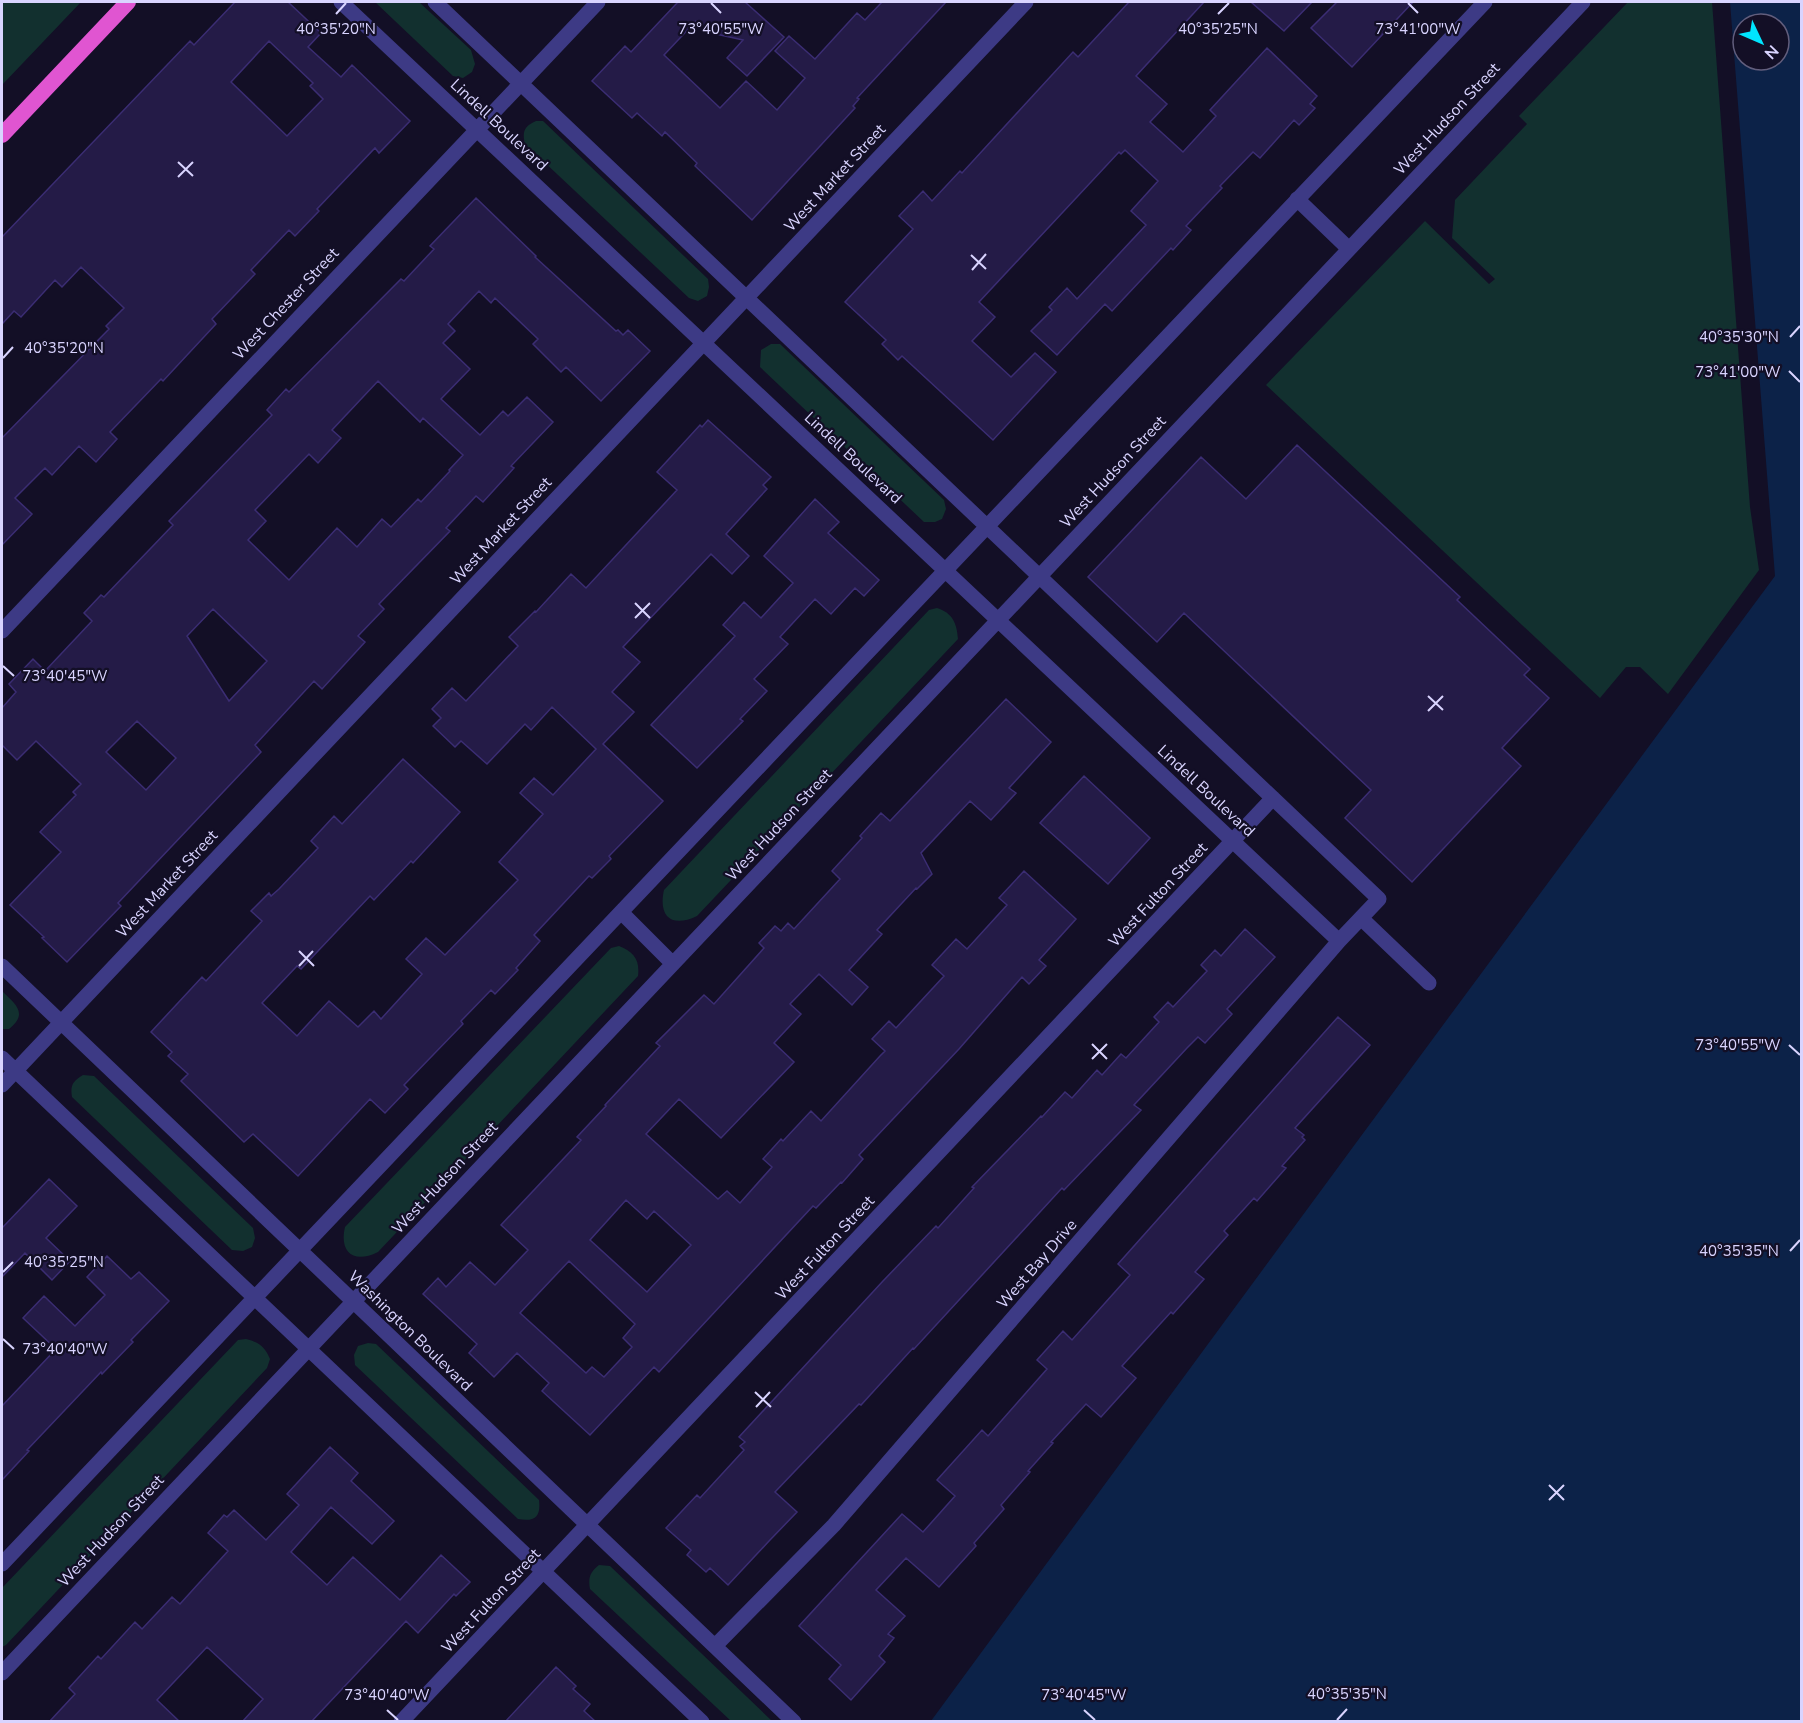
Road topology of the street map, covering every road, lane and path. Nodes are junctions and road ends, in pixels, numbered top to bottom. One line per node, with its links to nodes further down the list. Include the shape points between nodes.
1 (128, 2): 10 (highway)
2 (341, 2): 9 (street, Lindell Boulevard)
3 (435, 2): 8 (street)
4 (598, 2): 8 (street, West Chester Street)
5 (1026, 2): 13 (street, West Market Street)
6 (1485, 2): 11 (street)
7 (1583, 2): 12 (street, West Hudson Street)
8 (521, 83): 9 (street, West Chester Street); 13 (street)
9 (477, 129): 14 (street, Lindell Boulevard); 19 (street, West Chester Street)
10 (2, 135)
11 (1297, 199): 12 (street); 15 (street)
12 (1350, 249): 17 (street, West Hudson Street)
13 (746, 297): 14 (street, West Market Street); 15 (street)
14 (704, 342): 16 (street, Lindell Boulevard); 28 (street, West Market Street)
15 (987, 526): 16 (street); 17 (street)
16 (945, 570): 18 (street, Lindell Boulevard); 22 (street)
17 (1040, 576): 18 (street, West Hudson Street); 20 (street)
18 (998, 620): 21 (street, Lindell Boulevard); 25 (street, West Hudson Street)
19 (2, 631)
20 (1273, 798): 21 (street, West Fulton Street); 23 (street, West Bay Drive, via 1379,899)
21 (1234, 842): 24 (street, Lindell Boulevard); 36 (street, West Fulton Street)
22 (621, 912): 25 (street); 32 (street)
23 (1361, 918): 24 (street, West Bay Drive); 27 (street)
24 (1339, 941): 39 (street, West Bay Drive, via 834,1525)
25 (673, 964): 34 (street, West Hudson Street)
26 (2, 966): 28 (street, Washington Boulevard)
27 (1429, 983)
28 (61, 1022): 30 (street, West Market Street); 32 (street, Washington Boulevard)
29 (2, 1058): 30 (street)
30 (15, 1071): 31 (street, West Market Street); 33 (street)
31 (2, 1085)
32 (300, 1250): 33 (street); 34 (street, Washington Boulevard)
33 (255, 1298): 35 (street); 37 (street)
34 (353, 1302): 35 (street, West Hudson Street); 36 (street, Washington Boulevard)
35 (309, 1349): 38 (street); 40 (street, West Hudson Street)
36 (588, 1525): 38 (street, West Fulton Street); 39 (street, Washington Boulevard)
37 (2, 1564)
38 (543, 1571): 41 (street, West Fulton Street); 42 (street)
39 (715, 1646): 43 (street, Washington Boulevard)
40 (2, 1673)
41 (401, 1722)
42 (702, 1722)
43 (794, 1722)

